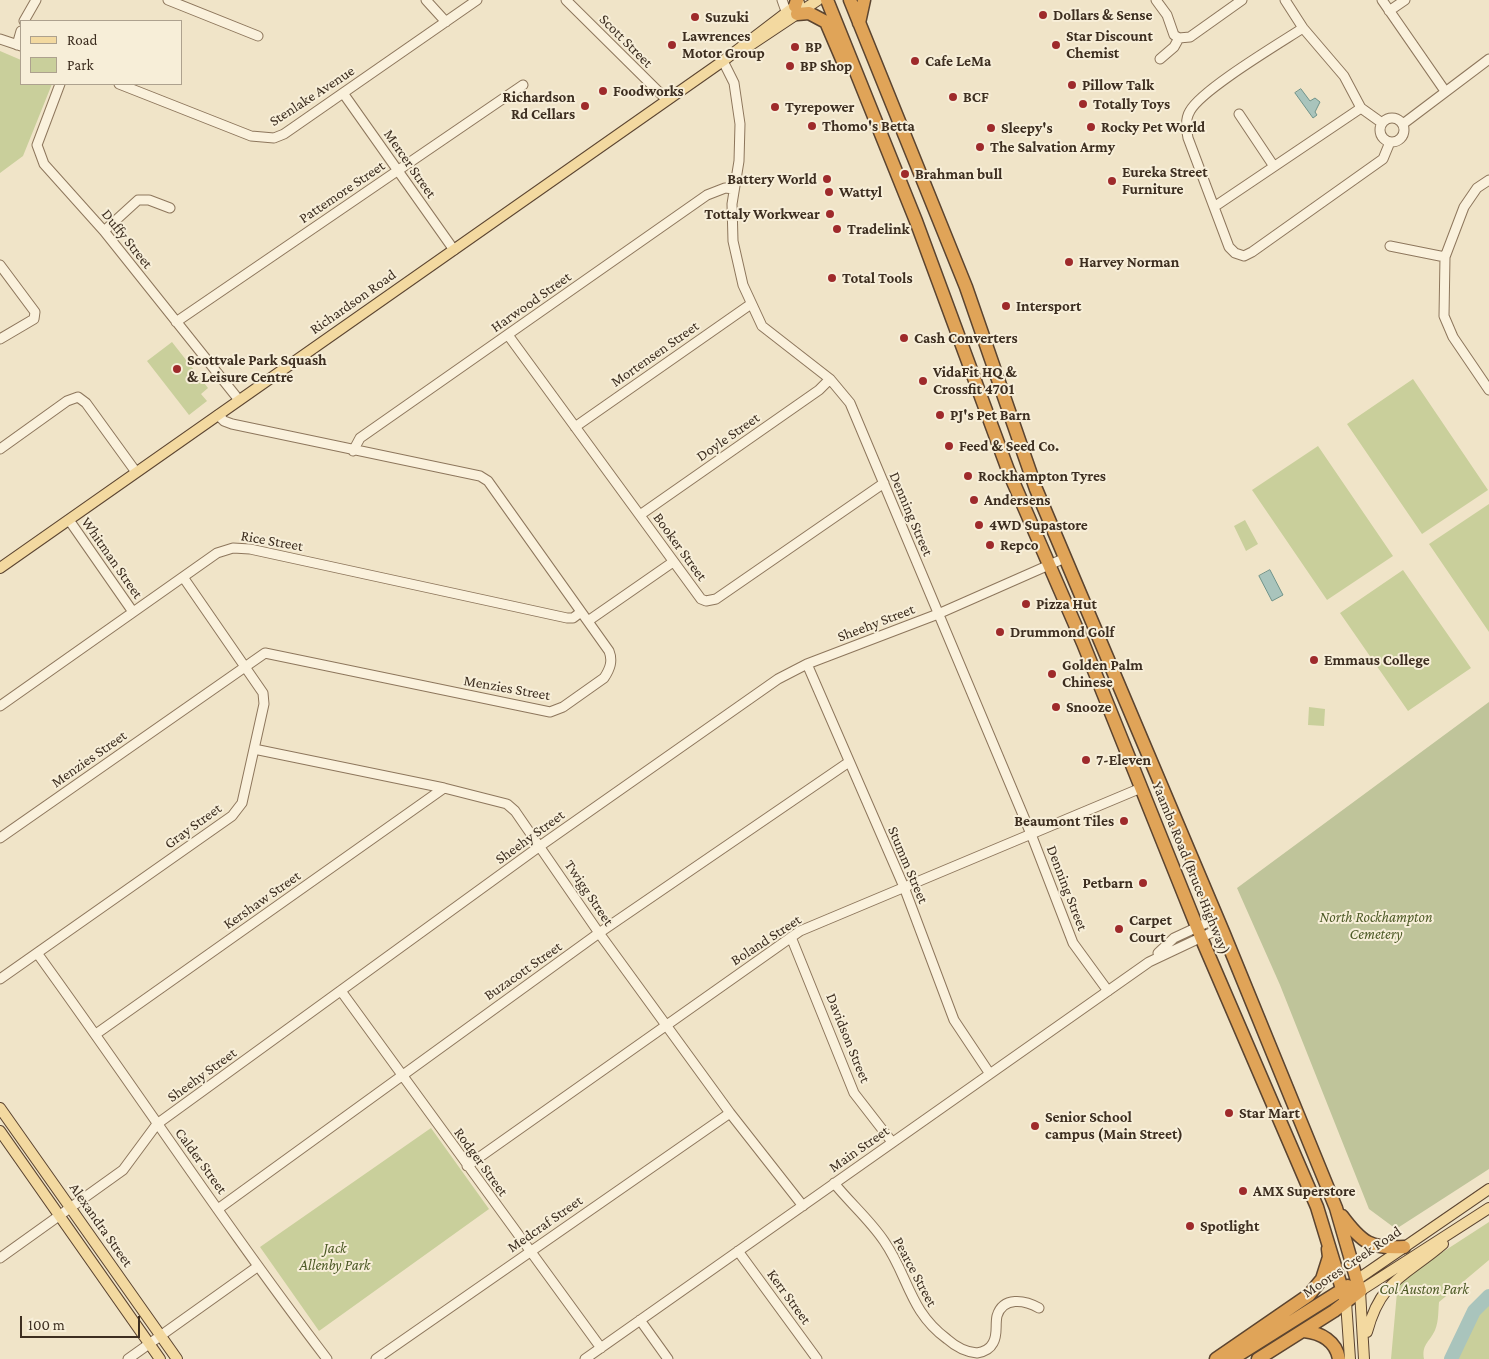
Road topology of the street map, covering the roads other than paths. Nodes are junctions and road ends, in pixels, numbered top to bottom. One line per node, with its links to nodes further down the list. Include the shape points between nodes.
1 (36, 0): 18 (street)
2 (168, 0): 22 (street)
3 (426, 0): 19 (street)
4 (477, 0): 19 (street, Stenlake Avenue)
5 (566, 0): 35 (street, Scott Street)
6 (782, 0): 16 (street)
7 (818, 0): 16 (main road, Richardson Road)
8 (827, 0): 34 (highway, Yaamba Road (Bruce Highway))
9 (850, 0): 20 (highway, Yaamba Road (Bruce Highway))
10 (864, 0): 20 (highway)
11 (1156, 0): 23 (street, via 1167,14 1171,30)
12 (1242, 0): 23 (street, via 1190,37)
13 (1285, 0): 21 (street)
14 (1382, 0): 17 (street)
15 (1405, 0): 17 (street)
16 (795, 9): 28 (main road, Richardson Road, via 762,39); 34 (highway, via 826,22 851,81 860,95)
17 (1389, 11): 32 (street)
18 (25, 20)
19 (446, 22): 33 (street, Stenlake Avenue)
20 (859, 23): 67 (highway, Yaamba Road (Bruce Highway), via 932,200 1036,489)
21 (1303, 28): 36 (street, via 1344,76); 45 (street, via 1227,79 1190,111 1188,138)
22 (258, 36)
23 (1179, 38): 27 (street)
24 (0, 39): 25 (street)
25 (19, 45)
26 (1489, 58): 32 (street)
27 (1160, 59)
28 (723, 61): 35 (main road, Richardson Road); 44 (street, Denning Street, via 734,83 740,124 740,152)
29 (524, 84): 42 (street, Pattemore Street)
30 (60, 85): 47 (street, Duffy Street, via 40,133 37,145 40,155 44,164)
31 (122, 85): 33 (street, Stenlake Avenue, via 261,138 284,134)
32 (1445, 91): 39 (street)
33 (343, 93): 42 (street, Mercer Street)
34 (866, 98): 69 (highway, Yaamba Road (Bruce Highway))
35 (667, 100): 49 (main road, Richardson Road)
36 (1360, 108): 38 (street); 41 (street)
37 (1238, 114): 41 (street)
38 (1382, 123): 39 (street, via 1392,117); 40 (street, via 1381,135)
39 (1403, 124): 40 (street, via 1401,138)
40 (1390, 142): 45 (street, via 1383,159 1244,256 1229,247)
41 (1273, 165): 45 (street)
42 (398, 171): 49 (street, Mercer Street); 53 (street, Pattemore Street)
43 (1489, 180): 50 (street, via 1477,188 1464,207)
44 (734, 189): 52 (street, Denning Street, via 733,241 739,272); 54 (street, Harwood Street, via 725,188 707,195)
45 (1214, 207)
46 (170, 208): 47 (street, via 149,200 138,200)
47 (104, 231): 53 (street, Duffy Street)
48 (1390, 246): 50 (street)
49 (454, 250): 58 (main road, Richardson Road)
50 (1445, 257): 57 (street, via 1444,316 1453,337)
51 (0, 265): 55 (street, via 35,312 34,319)
52 (751, 304): 56 (street, Denning Street, via 762,326); 60 (street, Mortensen Street)
53 (176, 322): 58 (street, Duffy Street)
54 (508, 335): 60 (street, Booker Street); 62 (street, Harwood Street, via 360,438)
55 (0, 339)
56 (830, 379): 64 (street, Denning Street, via 850,403); 65 (street, Doyle Street, via 819,390)
57 (1489, 390)
58 (239, 400): 59 (main road, Richardson Road)
59 (218, 414): 62 (street, Menzies Street, via 232,424); 63 (main road, Richardson Road)
60 (575, 427): 65 (street, Booker Street)
61 (0, 449): 63 (street, via 78,396)
62 (353, 451): 73 (street, Menzies Street, via 480,476 488,481)
63 (136, 472): 66 (main road, Richardson Road)
64 (884, 483): 68 (street, Booker Street, via 716,599 701,599); 74 (street, Denning Street)
65 (640, 515): 68 (street, Booker Street)
66 (69, 520): 70 (main road, Richardson Road); 72 (street, Whitman Street)
67 (1065, 558): 69 (street, Sheehy Street); 87 (highway, Yaamba Road (Bruce Highway))
68 (673, 562): 75 (street)
69 (1048, 566): 74 (street, Sheehy Street); 82 (highway, Yaamba Road (Bruce Highway), via 1083,643)
70 (0, 568)
71 (184, 577): 72 (street, Rice Street); 73 (street, Rice Street, via 223,550 241,548 567,618); 77 (street, Gray Street)
72 (133, 612): 78 (street, Rice Street)
73 (581, 612): 75 (street, Menzies Street)
74 (938, 614): 76 (street, Sheehy Street); 83 (street, Denning Street)
75 (588, 621): 77 (street, Menzies Street, via 609,651 611,664 604,678 563,707 550,712 274,653 259,656)
76 (807, 664): 80 (street, Stumm Street); 85 (street, Sheehy Street, via 778,679)
77 (245, 667): 79 (street, Gray Street, via 264,697); 84 (street, Menzies Street)
78 (0, 706)
79 (254, 749): 81 (street, Twigg Street); 91 (street, Gray Street, via 242,803 232,816)
80 (849, 762): 86 (street, Stumm Street); 89 (street, Buzacott Street)
81 (444, 788): 85 (street, Twigg Street, via 508,804); 96 (street, Kershaw Street)
82 (1141, 788): 83 (street, Boland Street); 88 (highway, Yaamba Road (Bruce Highway))
83 (1031, 834): 86 (street, Boland Street); 94 (street, Denning Street, via 1073,943)
84 (0, 838)
85 (540, 846): 89 (street, Twigg Street); 93 (street, Sheehy Street)
86 (904, 887): 90 (street, Boland Street); 98 (street, Stumm Street, via 954,1020)
87 (1219, 923): 88 (street, Main Street); 109 (highway, Yaamba Road (Bruce Highway))
88 (1199, 932): 94 (street, Main Street); 114 (highway, Yaamba Road (Bruce Highway))
89 (599, 934): 95 (street, Twigg Street); 97 (street, Buzacott Street)
90 (791, 937): 95 (street, Boland Street); 103 (street, Davidson Street, via 854,1093)
91 (37, 953): 92 (street, Gray Street); 96 (street, Calder Street)
92 (0, 979)
93 (341, 991): 97 (street, Rodger Street); 101 (street, Sheehy Street)
94 (1108, 991): 98 (street, Main Street)
95 (666, 1025): 100 (street, Twigg Street); 104 (street, Boland Street)
96 (96, 1034): 101 (street, Calder Street)
97 (401, 1074): 104 (street, Rodger Street); 111 (street, Buzacott Street)
98 (990, 1074): 103 (street, Main Street)
99 (0, 1108): 108 (main road, Alexandra Street)
100 (730, 1113): 107 (street, Twigg Street); 116 (street, Medcraf Street)
101 (157, 1124): 108 (street, Sheehy Street, via 123,1170); 111 (street, Calder Street)
102 (0, 1131): 112 (main road, Alexandra Street)
103 (892, 1142): 105 (street, Main Street)
104 (467, 1166): 116 (street, Rodger Street)
105 (834, 1183): 107 (street, Main Street); 123 (street, Pearce Street, via 894,1256 922,1316 956,1347 977,1353 989,1348 993,1343 997,1316 1008,1303 1028,1301)
106 (1489, 1189): 115 (main road, Moores Creek Road)
107 (803, 1206): 117 (street, Main Street)
108 (71, 1208): 112 (street, Sheehy Street); 126 (main road, Alexandra Street)
109 (1336, 1208): 115 (highway, via 1368,1244 1382,1248); 120 (highway, Yaamba Road (Bruce Highway))
110 (1489, 1208): 113 (main road, Moores Creek Road)
111 (218, 1209): 119 (street, Calder Street)
112 (60, 1215): 118 (street, Sheehy Street); 128 (main road, Alexandra Street)
113 (1468, 1222): 120 (main road, Moores Creek Road); 127 (main road, via 1423,1262 1388,1286 1375,1306)
114 (1327, 1235): 121 (highway, Yaamba Road (Bruce Highway)); 138 (highway, via 1327,1262 1316,1288)
115 (1404, 1247): 120 (main road, Moores Creek Road)
116 (529, 1251): 129 (street, Rodger Street); 134 (street, Medcraf Street)
117 (738, 1251): 124 (street, Main Street); 137 (street, Kerr Street)
118 (0, 1258)
119 (257, 1267): 126 (street); 133 (street, Calder Street)
120 (1359, 1285): 121 (highway, Moores Creek Road); 122 (highway, Moores Creek Road); 127 (main road)
121 (1343, 1289): 122 (highway, Yaamba Road (Bruce Highway)); 139 (highway, Moores Creek Road)
122 (1346, 1302): 125 (highway, Moores Creek Road); 142 (main road)
123 (1039, 1308)
124 (640, 1320): 129 (street, Main Street); 136 (street)
125 (1304, 1330): 140 (highway, Moores Creek Road); 141 (highway, via 1328,1340)
126 (160, 1336): 128 (street); 132 (main road, Alexandra Street)
127 (1364, 1340): 143 (main road)
128 (149, 1344): 130 (street); 131 (main road, Alexandra Street)
129 (601, 1348): 135 (street, Main Street)
130 (128, 1359)
131 (160, 1359)
132 (177, 1359)
133 (328, 1359)
134 (376, 1359)
135 (585, 1359)
136 (668, 1359)
137 (817, 1359)
138 (1216, 1359)
139 (1232, 1359)
140 (1258, 1359)
141 (1339, 1359)
142 (1350, 1359)
143 (1364, 1359)

